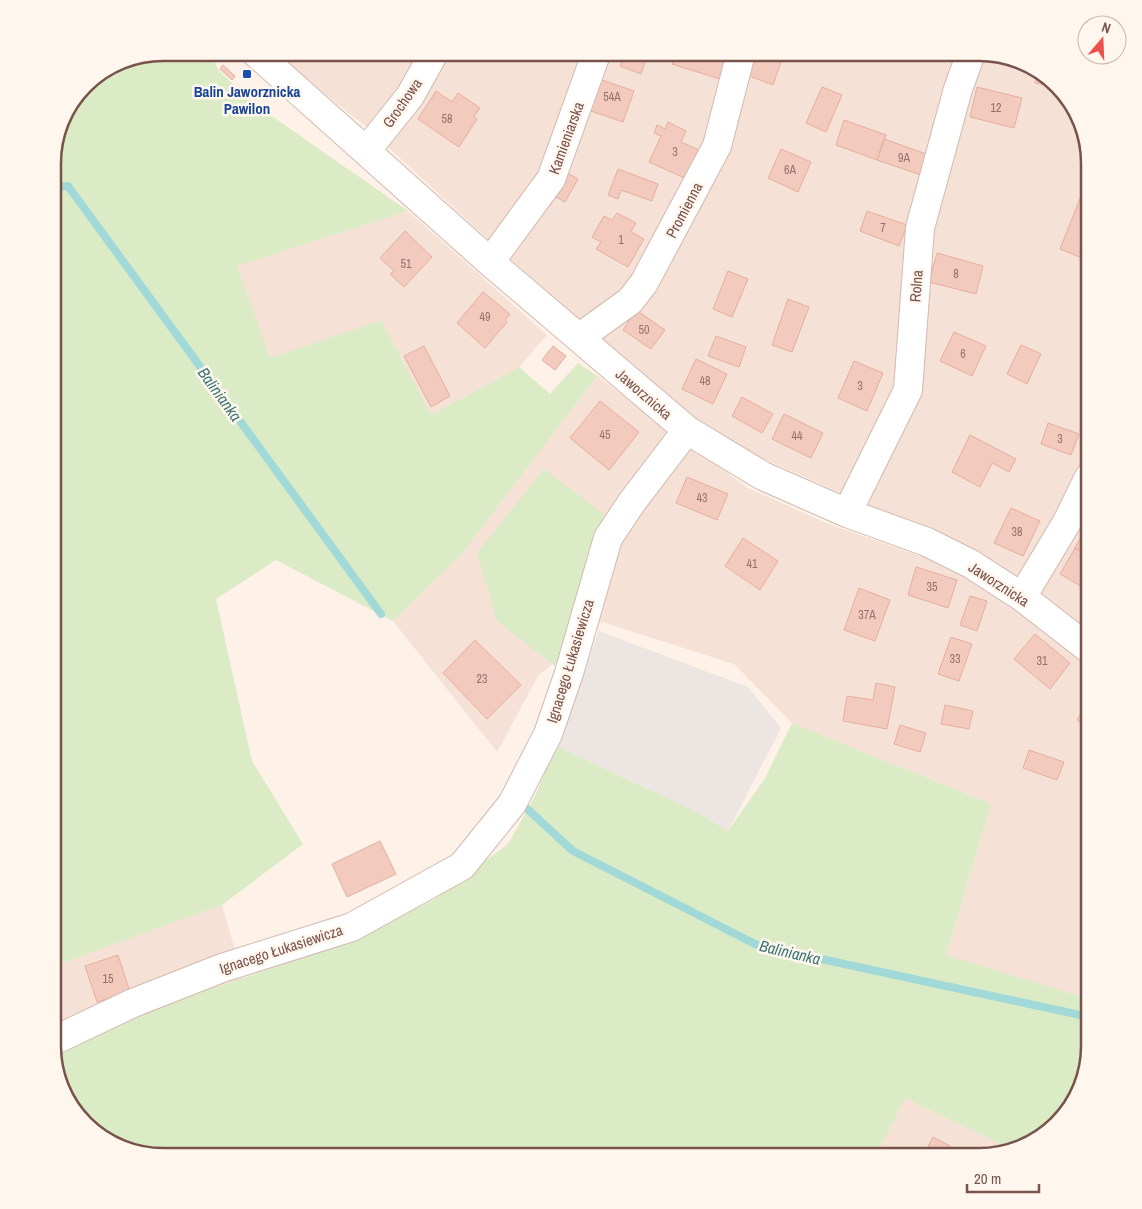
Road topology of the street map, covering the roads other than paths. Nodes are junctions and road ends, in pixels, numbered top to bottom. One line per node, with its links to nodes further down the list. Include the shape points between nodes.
1 (266, 61): 6 (street, Jaworznicka)
2 (430, 61): 6 (street, Grochowa, via 410,96)
3 (593, 61): 7 (street, Kamieniarska, via 551,179)
4 (739, 61): 8 (street, Promienna, via 718,146 644,283 630,301)
5 (968, 61): 11 (street, Rolna, via 920,228 908,390)
6 (366, 151): 7 (street, Jaworznicka)
7 (490, 262): 8 (street, Jaworznicka)
8 (580, 337): 9 (street, Jaworznicka)
9 (687, 430): 11 (street, Jaworznicka, via 763,476); 14 (street, Ignacego Łukasiewicza, via 608,538 548,734 515,797 462,866 352,926 222,968 133,1003)
10 (1081, 495): 12 (street)
11 (847, 513): 12 (street, Jaworznicka, via 927,542 971,564)
12 (1022, 597): 13 (street, Jaworznicka)
13 (1081, 642)
14 (61, 1037)

